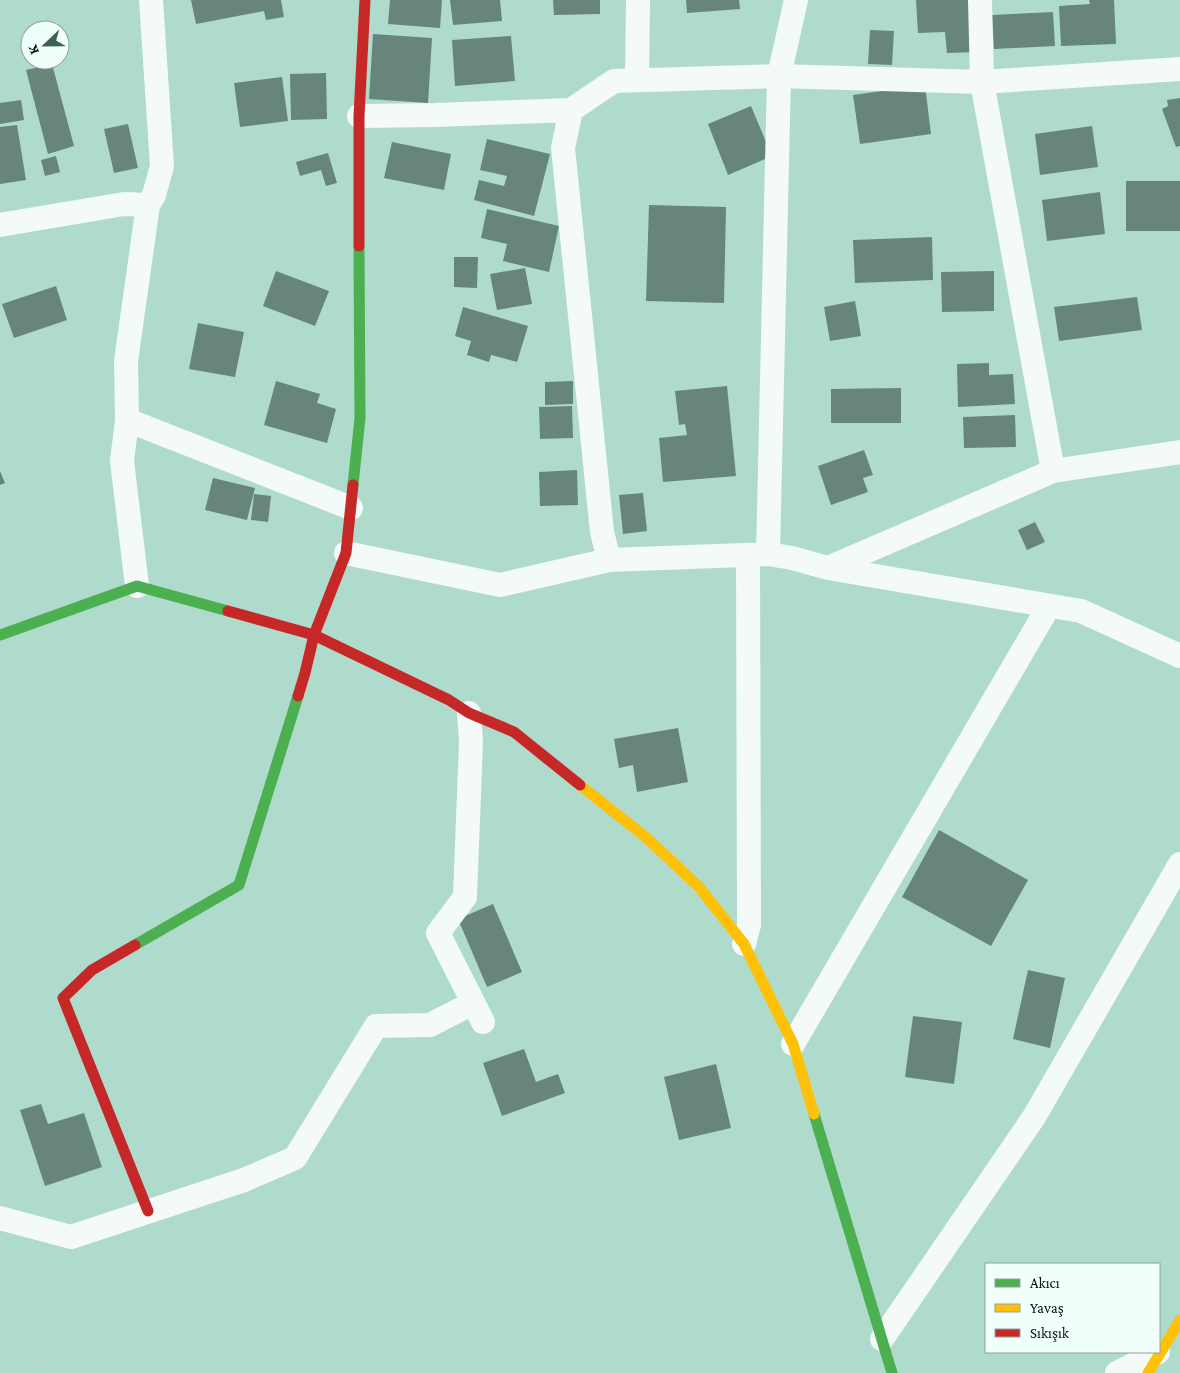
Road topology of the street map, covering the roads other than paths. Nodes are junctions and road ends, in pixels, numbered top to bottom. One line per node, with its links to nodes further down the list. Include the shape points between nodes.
1 (151, 0): 12 (street, via 162,166)
2 (365, 0): 11 (street)
3 (638, 0): 8 (street)
4 (796, 0): 7 (street)
5 (980, 0): 9 (street)
6 (1180, 69): 9 (street)
7 (779, 76): 8 (street); 9 (street); 19 (street)
8 (638, 80): 10 (street, via 614,81)
9 (982, 82): 16 (street)
10 (571, 110): 11 (street); 20 (street, via 563,148 602,532)
11 (359, 116): 17 (street, via 360,418)
12 (148, 205): 13 (street, via 124,204); 14 (street, via 126,361)
13 (0, 225)
14 (127, 420): 17 (street); 22 (street, via 122,461)
15 (1180, 452): 16 (street)
16 (1053, 471): 21 (street)
17 (351, 508): 18 (street)
18 (346, 553): 20 (street, via 500,585); 25 (street)
19 (758, 554): 20 (street); 21 (street, via 792,558); 29 (street, via 749,926)
20 (610, 560)
21 (828, 568): 23 (street)
22 (137, 586): 24 (street); 25 (street)
23 (1049, 606): 26 (street, via 1081,611); 30 (street)
24 (0, 635)
25 (314, 635): 27 (street, via 449,700); 31 (street, via 239,885 92,970 63,998)
26 (1180, 656)
27 (469, 713): 29 (street, via 514,732 648,839 699,887); 31 (street, via 471,742 465,897 438,933 478,1013 430,1026 376,1026 294,1158 244,1180)
28 (1180, 864): 34 (street, via 1034,1117)
29 (744, 944): 30 (street)
30 (793, 1044): 34 (street)
31 (148, 1212): 32 (street, via 71,1237)
32 (0, 1218)
33 (1180, 1320): 35 (street)
34 (882, 1339): 38 (street)
35 (1160, 1351)
36 (1156, 1353): 39 (street)
37 (1159, 1353): 40 (street)
38 (892, 1373)
39 (1117, 1373)
40 (1148, 1373)

